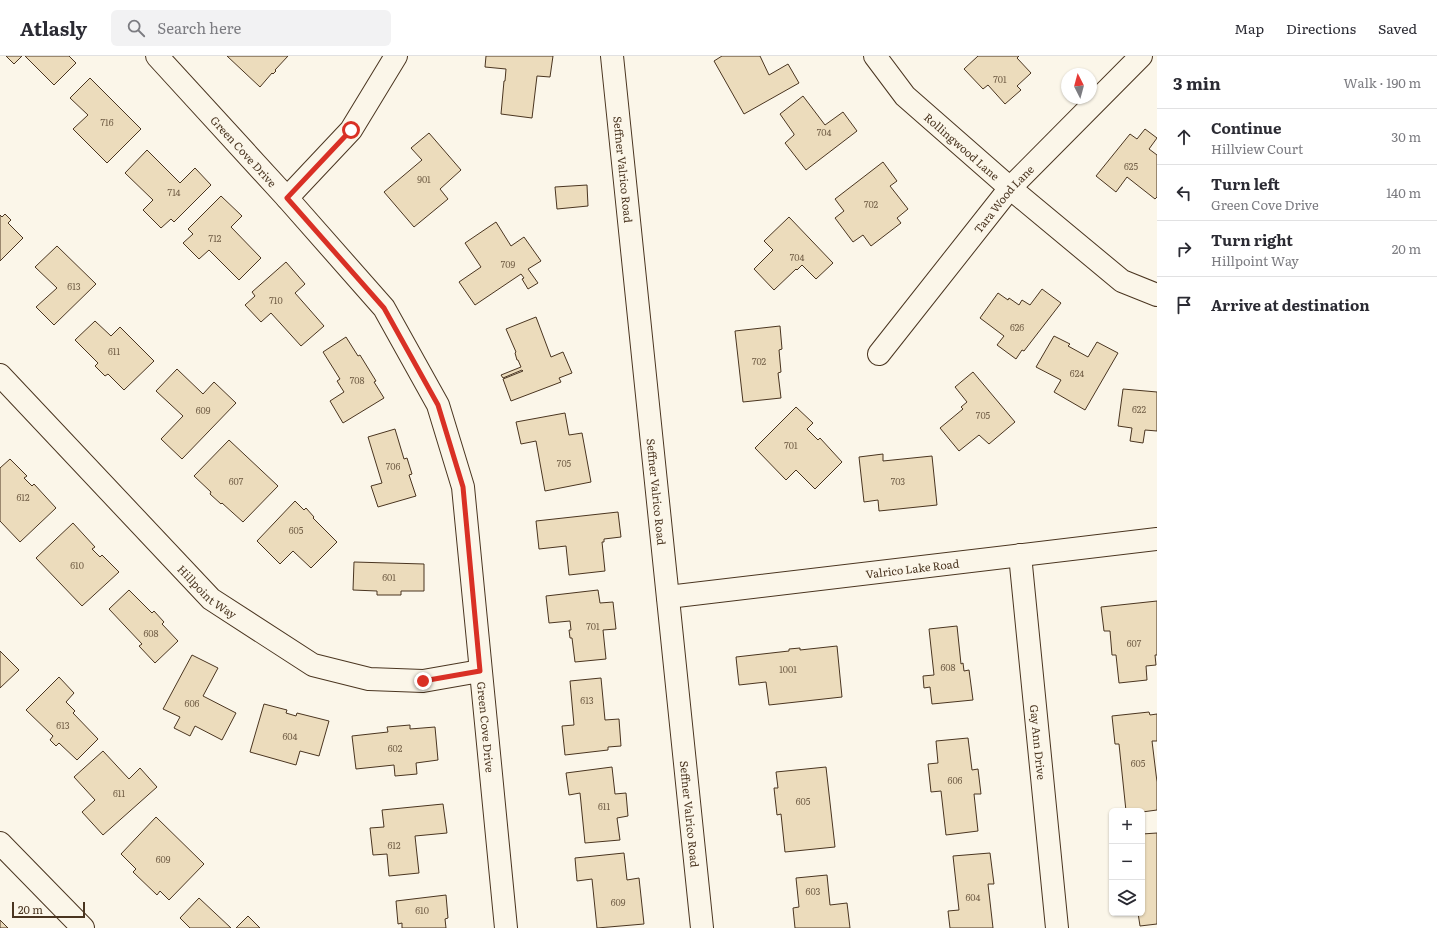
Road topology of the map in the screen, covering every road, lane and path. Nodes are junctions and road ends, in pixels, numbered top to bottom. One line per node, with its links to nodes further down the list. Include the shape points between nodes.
1 (156, 56): 7 (street, Green Cove Drive)
2 (396, 56): 7 (street, via 351,130)
3 (612, 56): 13 (street, Seffner Valrico Road)
4 (875, 56): 6 (street, Rollingwood Lane, via 905,96)
5 (1140, 56): 6 (street, Tara Wood Lane)
6 (1010, 188): 8 (street, Rollingwood Lane, via 1122,281); 9 (street, Tara Wood Lane)
7 (287, 198): 14 (street, Green Cove Drive, via 384,308 438,405 463,487)
8 (1157, 295)
9 (879, 354)
10 (0, 375): 14 (street, Hillpoint Way, via 211,599 313,665 369,679 423,681)
11 (1157, 539): 12 (street, Valrico Lake Road)
12 (1020, 555): 13 (street, Valrico Lake Road); 19 (street, Gay Ann Drive)
13 (668, 596): 18 (street, Seffner Valrico Road)
14 (480, 671): 17 (street, Green Cove Drive)
15 (0, 843): 16 (street)
16 (83, 928)
17 (506, 928)
18 (702, 928)
19 (1057, 928)

